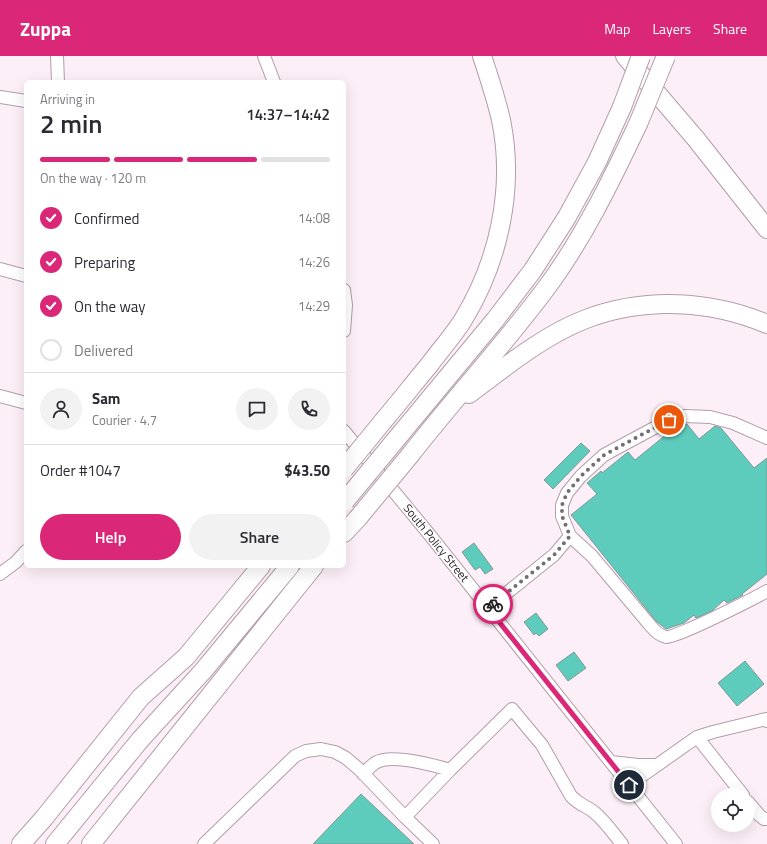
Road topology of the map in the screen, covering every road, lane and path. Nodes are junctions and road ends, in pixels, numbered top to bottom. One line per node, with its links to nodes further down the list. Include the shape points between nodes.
1 (57, 56): 7 (street)
2 (264, 56): 8 (street)
3 (482, 56): 20 (highway, bridge, via 501,121 504,144 505,190 492,258 484,280 462,321)
4 (625, 56): 11 (highway, via 696,139)
5 (641, 56): 21 (highway, bridge, via 622,107 597,162 567,217 533,270 495,320)
6 (666, 56): 17 (highway, bridge, via 611,181 580,236 544,290)
7 (58, 80)
8 (273, 80)
9 (0, 97): 10 (street)
10 (24, 102)
11 (767, 229)
12 (0, 269): 13 (street)
13 (24, 275)
14 (767, 324): 17 (highway, via 745,315 697,305 666,304 612,311 585,319 557,333 519,356)
15 (0, 396): 16 (street)
16 (24, 402)
17 (447, 410): 22 (highway, bridge)
18 (346, 433): 30 (street, South Policy Street)
19 (767, 438): 23 (street, via 733,423 710,417 685,416 669,420 604,455 581,476 567,493 562,505 562,516)
20 (346, 467)
21 (346, 500)
22 (346, 531)
23 (570, 536): 29 (street, via 592,556 649,624 665,637 689,629); 30 (street, via 554,555)
24 (24, 553): 28 (street)
25 (259, 568): 31 (highway)
26 (288, 568): 34 (highway, via 203,671)
27 (312, 568): 46 (highway)
28 (0, 574)
29 (767, 591)
30 (488, 608): 35 (street, South Policy Street)
31 (186, 658): 34 (highway); 44 (highway, via 141,697)
32 (767, 721): 33 (street, via 766,719)
33 (697, 737): 36 (street); 40 (street)
34 (140, 740): 45 (highway)
35 (611, 762): 36 (street); 39 (street, South Policy Street)
36 (657, 765): 39 (street)
37 (450, 770): 38 (street, via 409,760 390,759 374,763); 42 (street); 49 (street, via 512,708 542,745 571,796 577,803 600,817)
38 (364, 774): 42 (street); 47 (street, via 335,752 320,748 306,751 295,756)
39 (629, 785): 50 (street, South Policy Street)
40 (737, 788)
41 (755, 811): 43 (street)
42 (405, 817): 48 (street)
43 (767, 819)
44 (21, 844)
45 (54, 844)
46 (91, 844)
47 (204, 844)
48 (433, 844)
49 (622, 844)
50 (676, 844)

